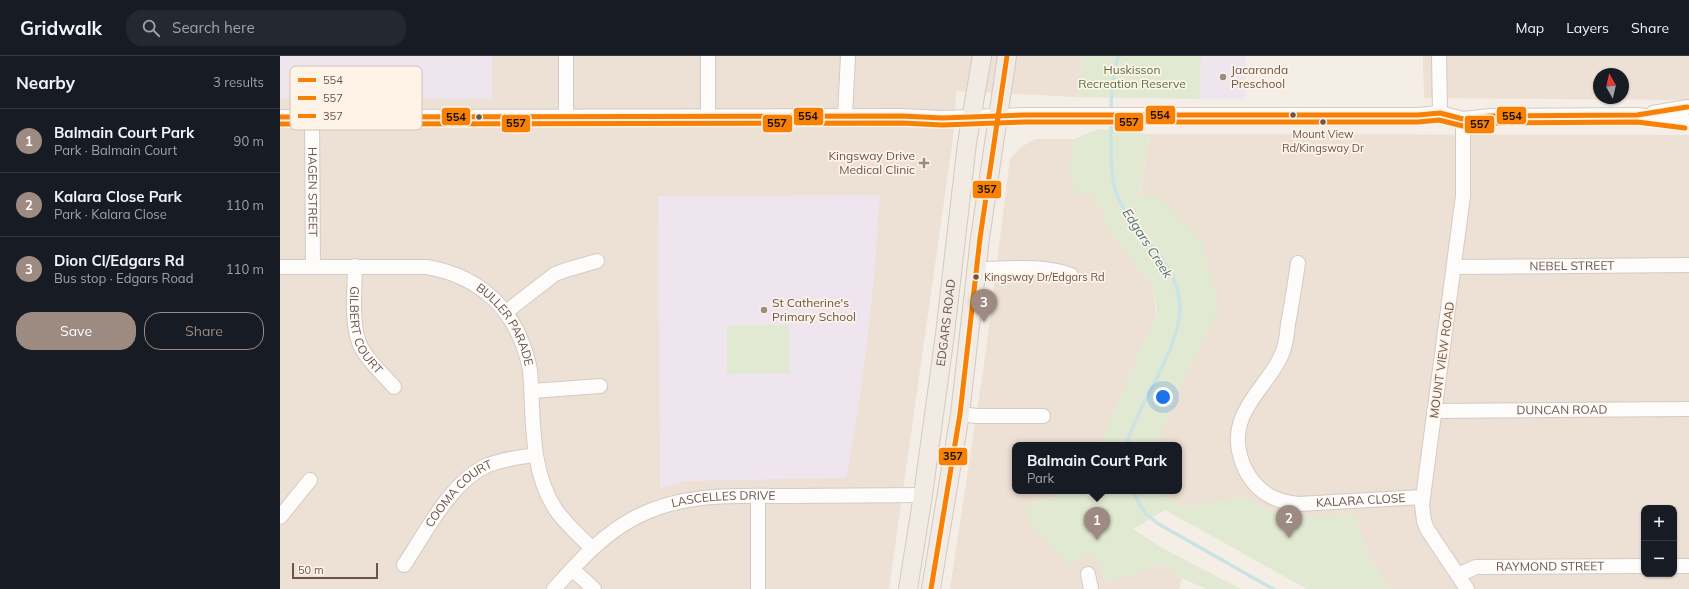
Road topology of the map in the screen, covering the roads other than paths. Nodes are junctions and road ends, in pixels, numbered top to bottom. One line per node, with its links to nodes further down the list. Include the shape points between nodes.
1 (566, 56): 13 (street)
2 (708, 56): 9 (street)
3 (848, 56): 10 (street)
4 (982, 56): 14 (main road, EDGARS ROAD)
5 (1007, 56): 11 (main road, EDGARS ROAD)
6 (1439, 56): 8 (street)
7 (1688, 111): 15 (street, via 1637,115)
8 (1440, 113): 11 (street); 15 (street)
9 (708, 116): 10 (street); 13 (street)
10 (846, 116): 14 (street)
11 (998, 116): 14 (street); 24 (main road, EDGARS ROAD)
12 (422, 117): 13 (street)
13 (566, 117)
14 (971, 118): 27 (main road, EDGARS ROAD)
15 (1463, 118): 23 (street, MOUNT VIEW ROAD, via 1463,196)
16 (312, 130): 20 (street, HAGEN STREET)
17 (597, 261): 26 (street, via 555,274)
18 (1298, 263): 40 (street, KALARA CLOSE, via 1282,356 1242,417 1239,429 1239,452 1242,463 1256,485 1285,502 1298,504)
19 (1689, 265): 23 (street, NEBEL STREET)
20 (313, 266): 21 (street, BULLER PARADE); 22 (street, BULLER PARADE)
21 (355, 266): 26 (street, BULLER PARADE, via 411,266 440,270 483,289); 30 (street, GILBERT COURT, via 355,323 359,342)
22 (280, 267)
23 (1454, 267): 33 (street, MOUNT VIEW ROAD)
24 (976, 269): 25 (street, via 1041,268); 28 (main road, EDGARS ROAD)
25 (1071, 275)
26 (506, 312): 31 (street, BULLER PARADE, via 524,345)
27 (945, 334): 28 (main road); 38 (main road, EDGARS ROAD)
28 (969, 336): 34 (main road, EDGARS ROAD)
29 (600, 386): 31 (street)
30 (394, 387)
31 (532, 391): 36 (street, BULLER PARADE)
32 (1689, 409): 33 (street, DUNCAN ROAD)
33 (1434, 411): 40 (street, MOUNT VIEW ROAD)
34 (960, 414): 35 (street); 54 (main road, EDGARS ROAD)
35 (1043, 416)
36 (536, 455): 42 (street, BULLER PARADE, via 539,475 556,510); 43 (street, COOMA COURT, via 498,462 467,478 449,498)
37 (310, 480): 41 (street)
38 (924, 495): 39 (street, LASCELLES DRIVE); 53 (main road, EDGARS ROAD)
39 (758, 496): 42 (street, LASCELLES DRIVE, via 700,497 658,508 624,523); 52 (street)
40 (1423, 497): 49 (street, MOUNT VIEW ROAD, via 1422,512 1428,529)
41 (280, 517)
42 (592, 548): 47 (street, LASCELLES DRIVE)
43 (404, 565)
44 (1641, 566): 49 (street, RAYMOND STREET, via 1476,567)
45 (1677, 566): 46 (street)
46 (1689, 566)
47 (572, 569): 50 (street, LASCELLES DRIVE); 51 (street)
48 (1088, 574): 55 (street)
49 (1458, 575): 56 (street, MOUNT VIEW ROAD)
50 (554, 589)
51 (594, 589)
52 (758, 589)
53 (908, 589)
54 (931, 589)
55 (1091, 589)
56 (1467, 589)

